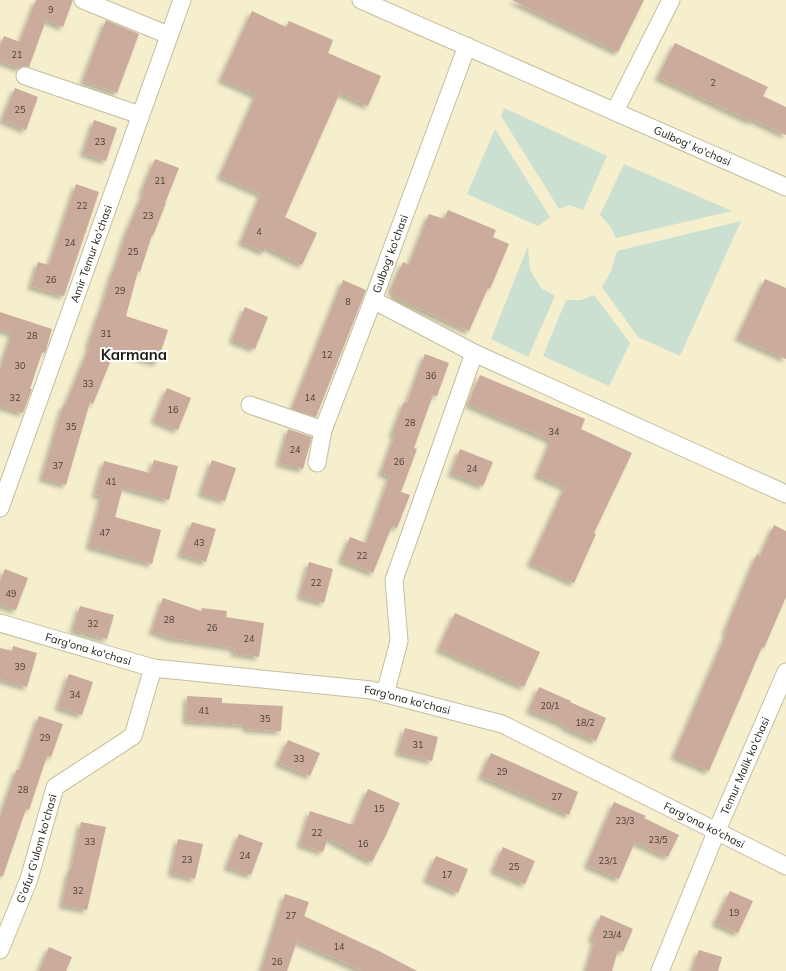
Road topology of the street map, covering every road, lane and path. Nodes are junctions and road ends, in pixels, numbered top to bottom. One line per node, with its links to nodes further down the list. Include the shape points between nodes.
1 (84, 0): 5 (street)
2 (182, 0): 5 (street, Amir Temur ko'chasi)
3 (361, 0): 6 (street, Gulbog' ko'chasi)
4 (671, 0): 8 (street)
5 (168, 35): 9 (street, Amir Temur ko'chasi)
6 (467, 46): 8 (street, Gulbog' ko'chasi); 11 (street, Gulbog' ko'chasi)
7 (25, 76): 9 (street)
8 (615, 111): 10 (street, Gulbog' ko'chasi)
9 (140, 115): 17 (street, Amir Temur ko'chasi)
10 (786, 187)
11 (373, 300): 12 (street); 14 (street, Gulbog' ko'chasi)
12 (474, 353): 16 (street); 21 (street, via 394,580 399,641)
13 (250, 405): 14 (street)
14 (323, 430): 15 (street, Gulbog' ko'chasi)
15 (317, 463)
16 (786, 494)
17 (0, 508)
18 (0, 624): 19 (street, Farg'ona ko'chasi)
19 (153, 668): 21 (street, Farg'ona ko'chasi, via 371,690); 24 (street, G'afur G'ulom ko'chasi, via 133,736 55,787 29,879)
20 (786, 672): 22 (street, Temur Malik ko'chasi)
21 (386, 694): 22 (street, Farg'ona ko'chasi, via 502,724)
22 (717, 830): 23 (street, Farg'ona ko'chasi); 25 (street, Temur Malik ko'chasi)
23 (786, 866)
24 (0, 950)
25 (660, 971)

